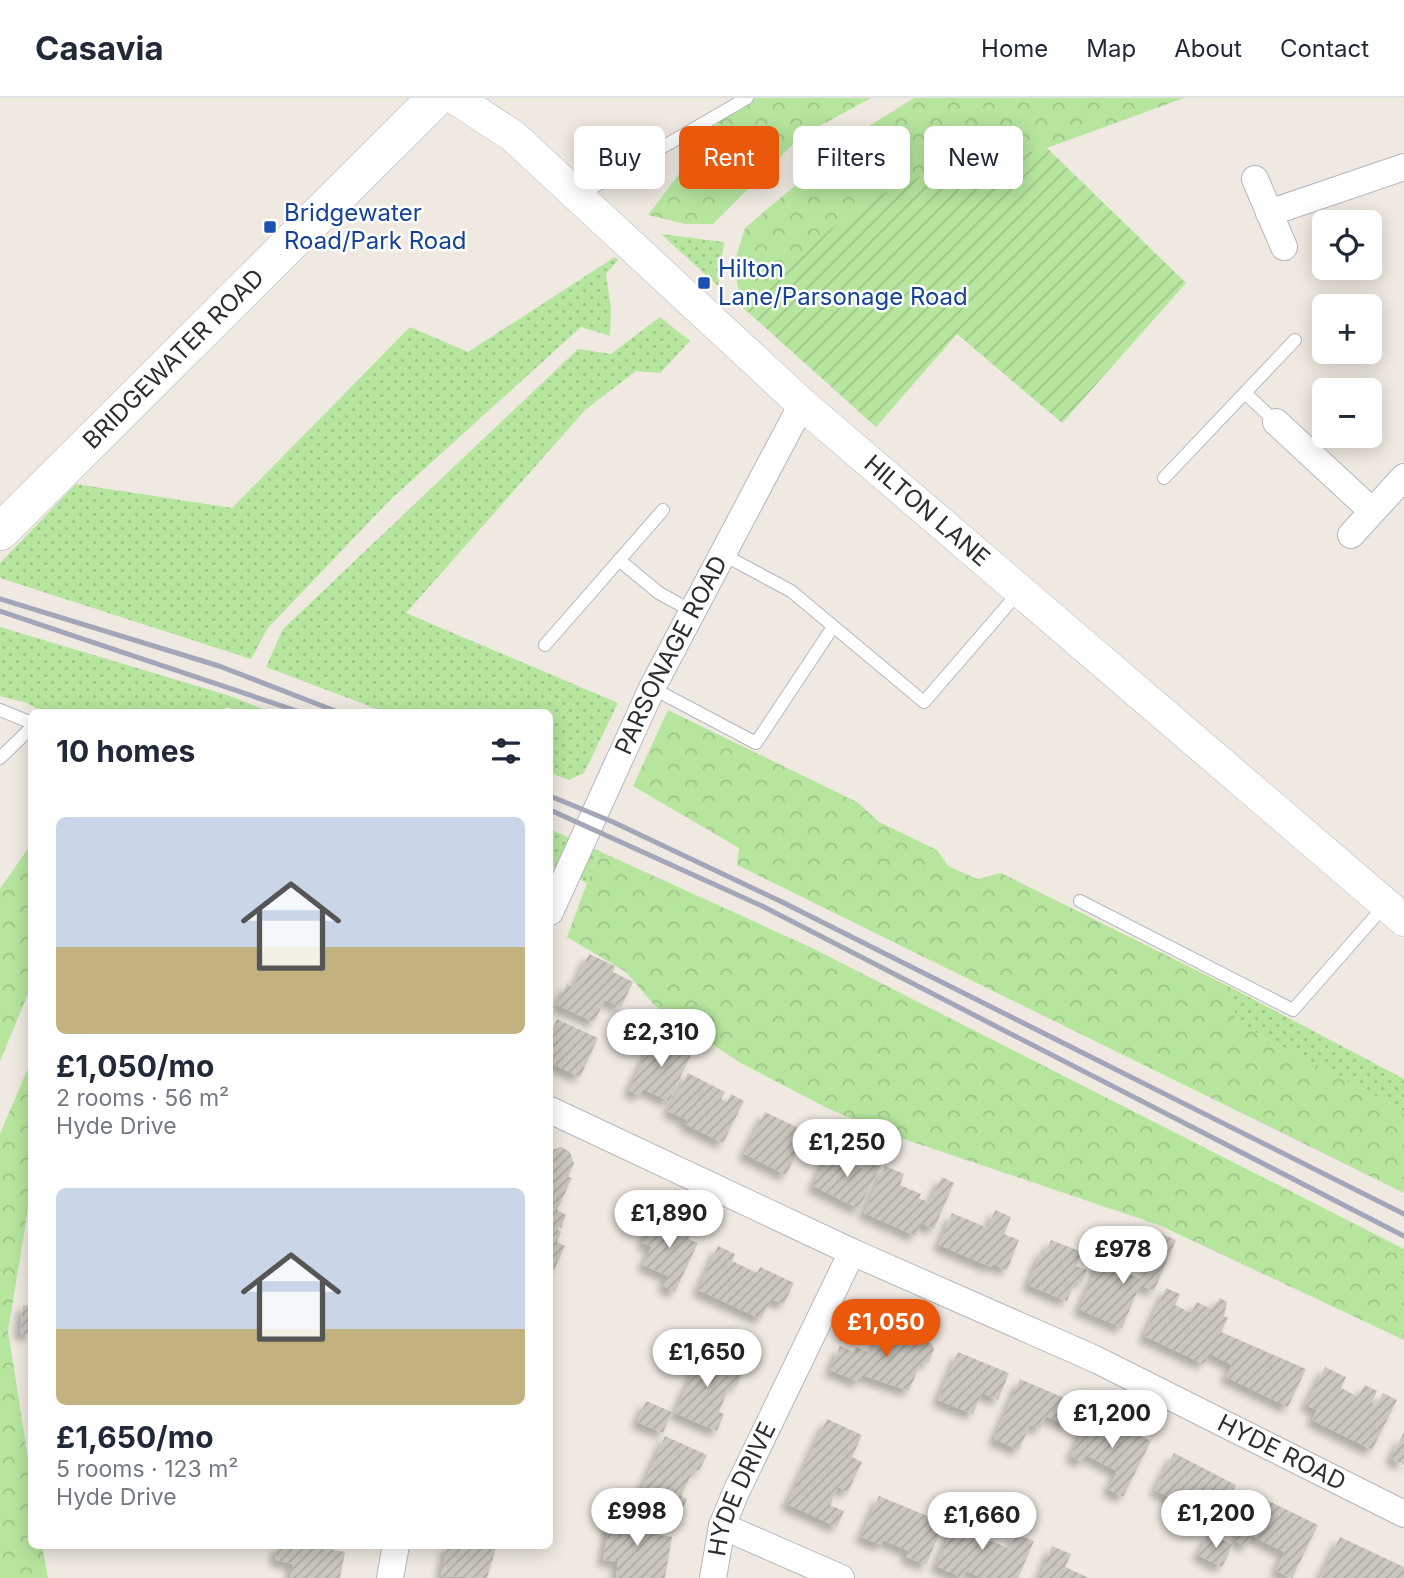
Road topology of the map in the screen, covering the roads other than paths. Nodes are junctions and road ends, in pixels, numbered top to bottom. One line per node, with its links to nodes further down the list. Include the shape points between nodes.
1 (436, 98): 17 (main road, BRIDGEWATER ROAD)
2 (455, 98): 6 (street, HILTON LANE, via 513,136)
3 (746, 98): 6 (lane)
4 (1404, 167): 7 (street)
5 (1255, 179): 7 (street)
6 (580, 195): 11 (street, HILTON LANE)
7 (1269, 212): 8 (street)
8 (1284, 247)
9 (1295, 340): 10 (lane)
10 (1245, 393): 12 (lane); 14 (lane)
11 (802, 404): 19 (street, PARSONAGE ROAD); 21 (street, HILTON LANE)
12 (1276, 422): 16 (street)
13 (1404, 477): 16 (street)
14 (1164, 478)
15 (663, 510): 20 (lane)
16 (1372, 511): 18 (street)
17 (0, 532)
18 (1351, 535)
19 (722, 554): 22 (street, PARSONAGE ROAD); 23 (lane, via 791,591)
20 (619, 560): 22 (lane, via 659,593); 24 (lane)
21 (1019, 591): 23 (lane, via 924,702); 32 (street, HILTON LANE)
22 (692, 611): 25 (street, PARSONAGE ROAD)
23 (833, 627): 25 (lane, via 756,743)
24 (545, 645)
25 (652, 688): 31 (street, PARSONAGE ROAD)
26 (0, 710): 27 (lane)
27 (28, 723)
28 (28, 729): 29 (lane)
29 (0, 758)
30 (1080, 901): 32 (lane, via 1293,1010)
31 (553, 905)
32 (1395, 912)
33 (553, 1111): 34 (street, HYDE ROAD)
34 (852, 1251): 35 (street, HYDE ROAD, via 1095,1359); 36 (street, HYDE DRIVE)
35 (1404, 1514)
36 (722, 1526): 39 (street, HYDE DRIVE); 40 (street)
37 (395, 1549): 38 (street)
38 (390, 1578)
39 (713, 1578)
40 (841, 1578)

